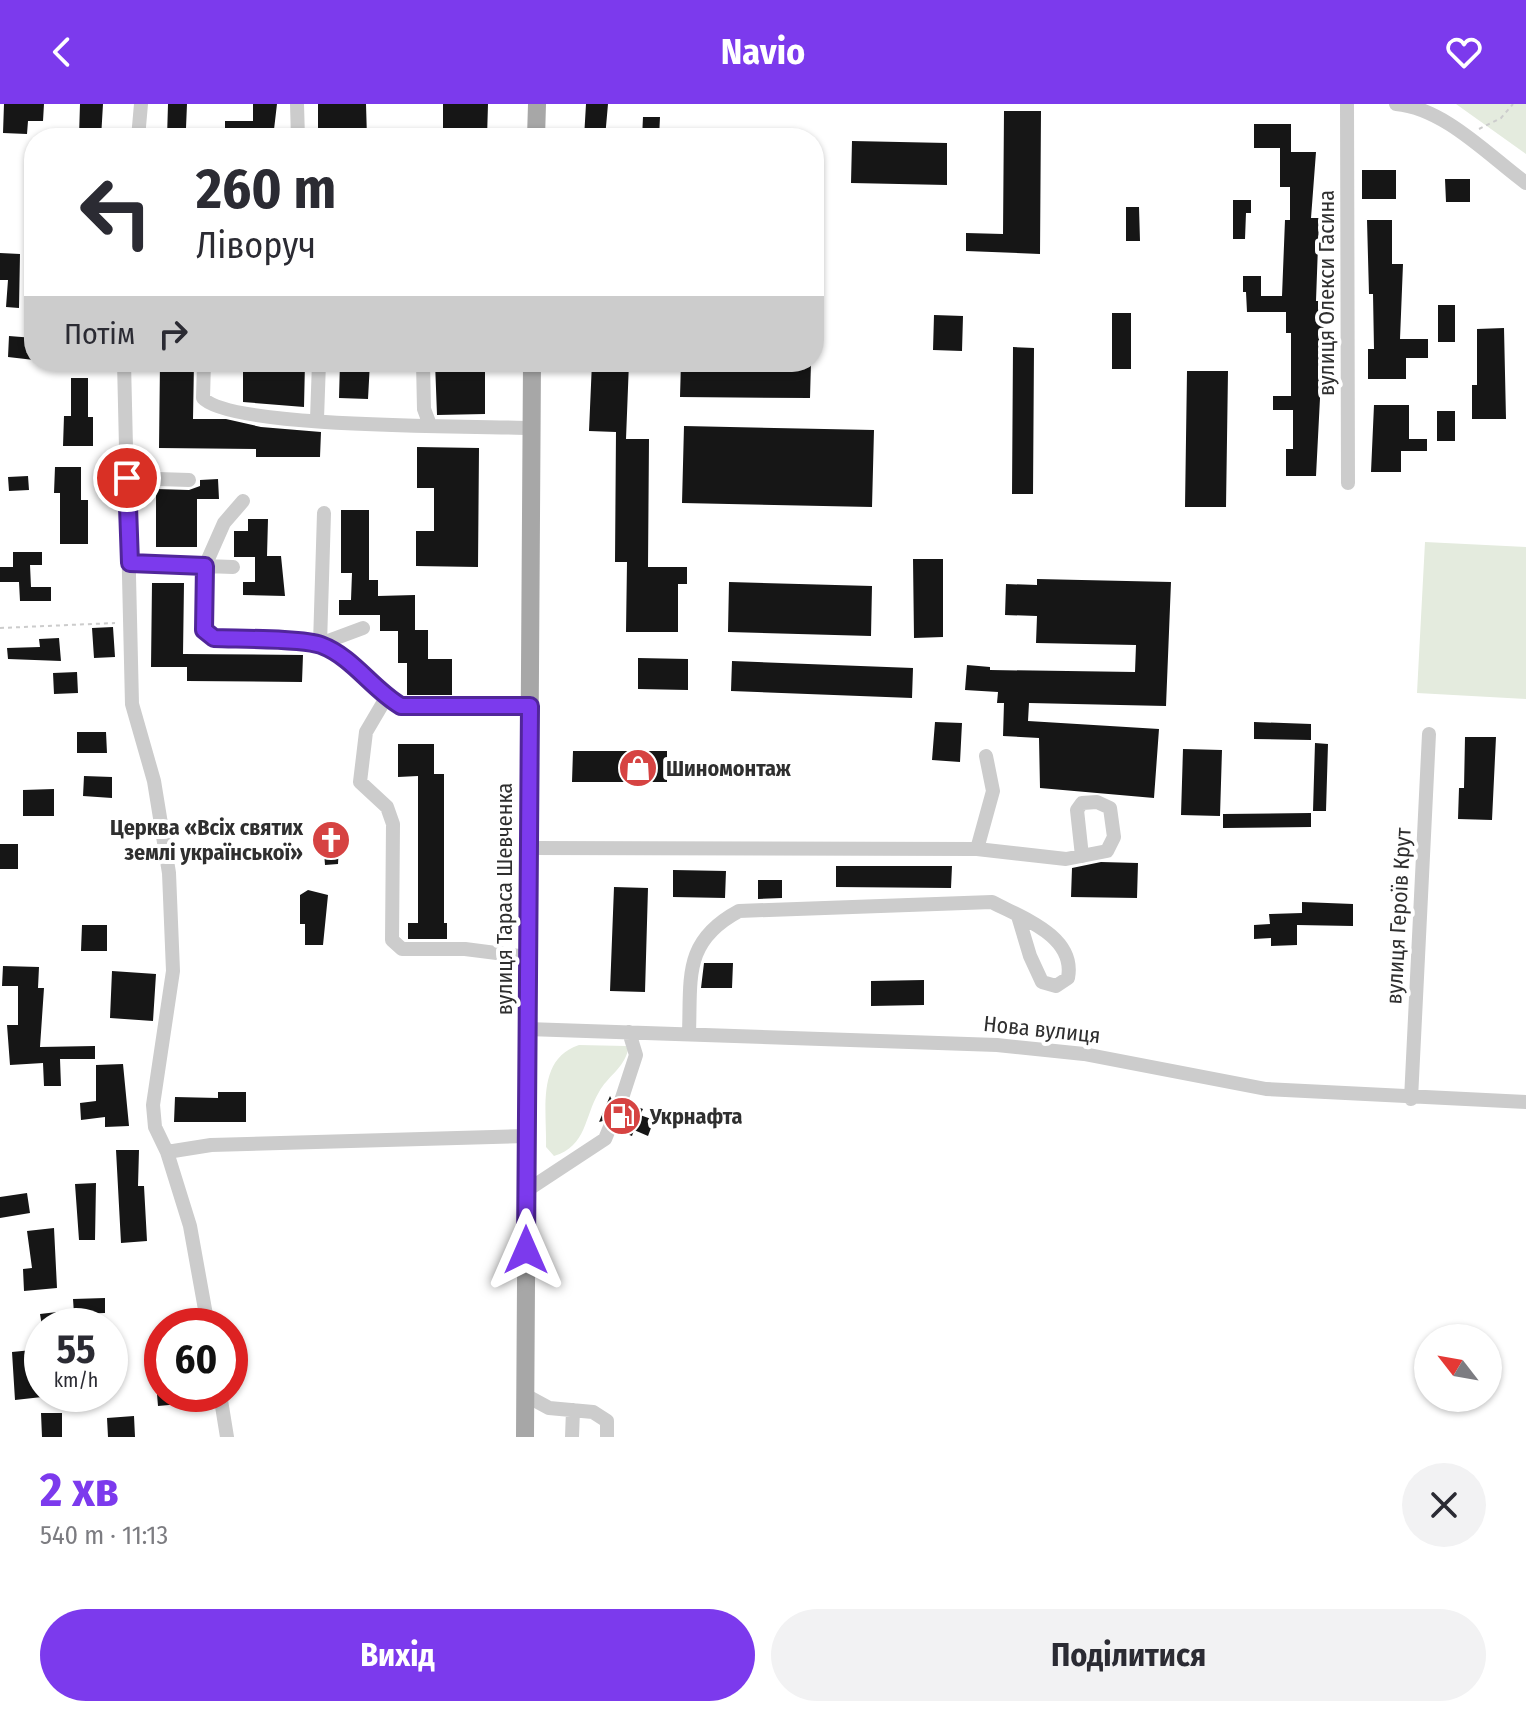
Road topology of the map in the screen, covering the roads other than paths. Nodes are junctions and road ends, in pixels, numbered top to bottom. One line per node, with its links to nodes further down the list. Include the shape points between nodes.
1 (141, 104): 6 (street)
2 (297, 104): 7 (street)
3 (537, 104): 8 (main road)
4 (1347, 104): 20 (street, вулиця Олекси Гасина)
5 (1396, 104): 9 (street, via 1416,106 1439,119)
6 (139, 128)
7 (298, 128)
8 (536, 128)
9 (1526, 183)
10 (124, 372): 18 (street)
11 (204, 372): 15 (street, via 203,398 209,406 237,414)
12 (319, 372): 15 (street)
13 (423, 372): 16 (street)
14 (532, 372): 17 (main road, вулиця Тараса Шевченка)
15 (317, 419): 16 (street)
16 (430, 425): 17 (street)
17 (532, 428): 29 (main road, вулиця Тараса Шевченка)
18 (127, 478): 19 (street); 23 (street)
19 (189, 480)
20 (1348, 483)
21 (243, 501): 24 (street, via 224,523)
22 (324, 513): 27 (street)
23 (130, 563): 24 (street); 45 (street, via 132,704 154,781 169,873 173,971 153,1105 155,1127)
24 (205, 566): 25 (street); 27 (street, via 204,630 214,638)
25 (233, 567)
26 (363, 628): 27 (street)
27 (320, 644): 28 (street, via 362,672)
28 (386, 698): 29 (street, via 401,706); 36 (street, via 366,732 360,782 387,807 393,824 392,940 402,949)
29 (530, 706): 32 (main road, вулиця Тараса Шевченка)
30 (1429, 734): 40 (street, вулиця Героїв Крут)
31 (986, 756): 33 (street, via 993,791)
32 (529, 848): 33 (street); 36 (main road, вулиця Тараса Шевченка)
33 (977, 849): 34 (street, via 1066,859)
34 (1082, 856)
35 (1018, 916): 35 (street, via 1061,946 1071,964 1068,978 1056,986 1042,982); 39 (street, via 992,902 739,911 714,924 691,959)
36 (528, 957): 37 (main road, вулиця Тараса Шевченка)
37 (527, 1029): 38 (street, Нова вулиця); 44 (main road, вулиця Тараса Шевченка)
38 (629, 1032): 39 (street, Нова вулиця); 41 (street, via 636,1055)
39 (689, 1033): 40 (street, Нова вулиця, via 997,1045 1084,1054 1266,1089)
40 (1411, 1099): 42 (street, Нова вулиця)
41 (621, 1101)
42 (1526, 1102)
43 (610, 1127): 46 (street, via 605,1139)
44 (526, 1136): 45 (street, via 211,1145); 46 (main road, вулиця Тараса Шевченка)
45 (167, 1152): 47 (street, via 190,1226)
46 (526, 1191): 48 (main road, вулиця Тараса Шевченка)
47 (205, 1308)
48 (525, 1395): 49 (street, via 549,1408); 52 (main road, вулиця Тараса Шевченка)
49 (573, 1410): 53 (street); 54 (street, via 593,1412 607,1421)
50 (223, 1412): 51 (street)
51 (227, 1437)
52 (525, 1437)
53 (572, 1437)
54 (607, 1437)

